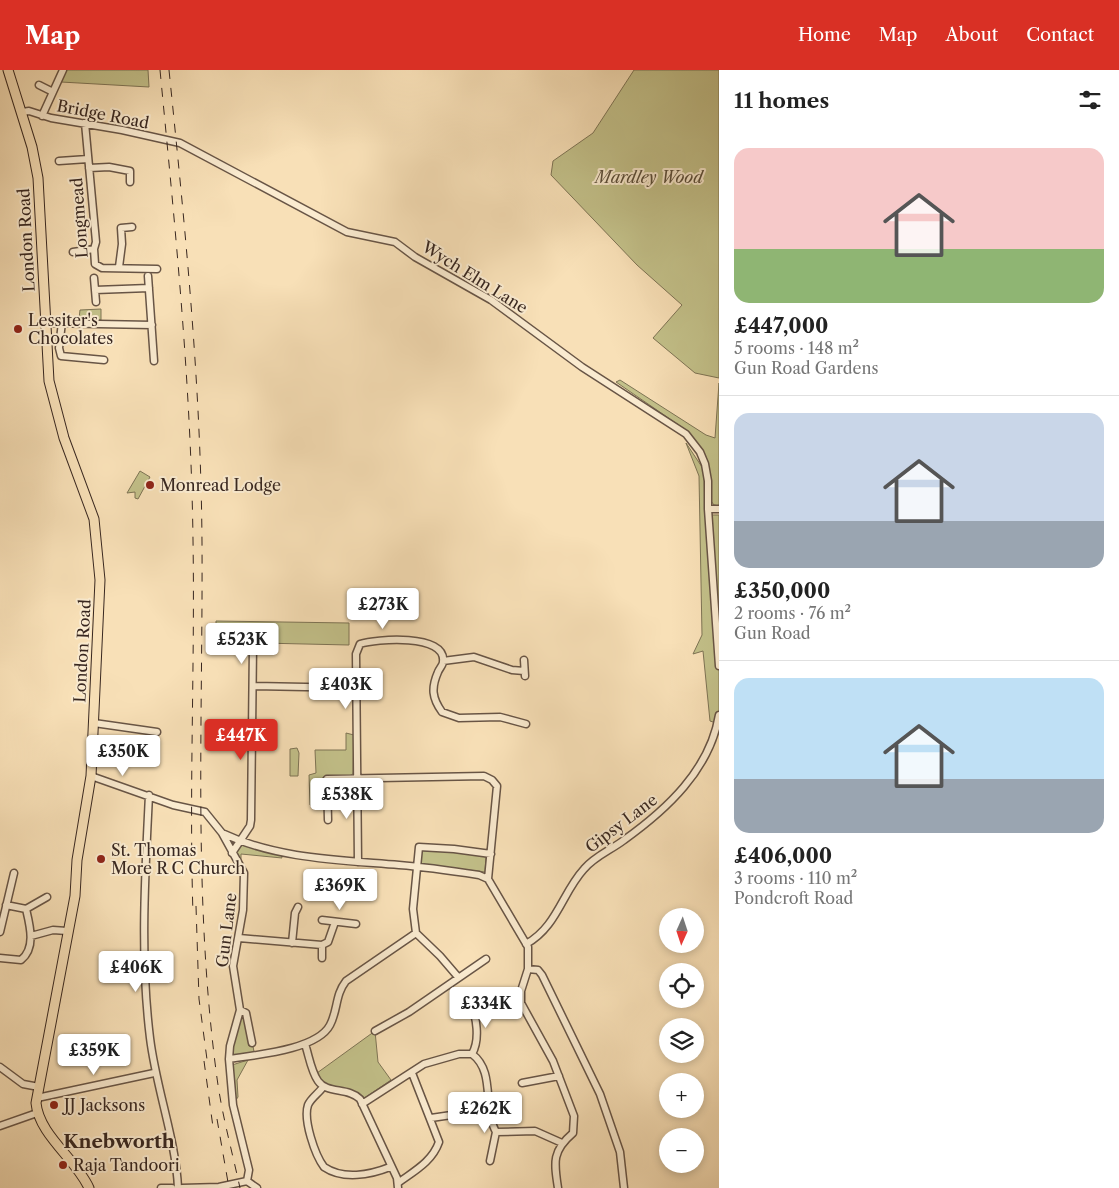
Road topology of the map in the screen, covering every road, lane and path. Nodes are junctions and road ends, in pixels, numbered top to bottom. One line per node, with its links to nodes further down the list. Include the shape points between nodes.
1 (8, 70): 5 (main road, London Road)
2 (63, 70): 4 (street)
3 (38, 85): 4 (street)
4 (54, 92): 6 (street)
5 (22, 112): 6 (street, Bridge Road); 24 (main road, London Road, via 38,178)
6 (42, 116): 7 (street, Bridge Road)
7 (85, 123): 8 (street, Bridge Road); 9 (street, Longmead)
8 (180, 143): 28 (street, Wych Elm Lane, via 347,232 395,242 491,300 582,366 686,434 705,464)
9 (88, 159): 10 (street, Longmead); 11 (street, Longmead)
10 (59, 160)
11 (89, 168): 12 (street, Longmead, via 130,170); 14 (street, Longmead)
12 (130, 182)
13 (132, 227): 16 (street, via 121,228)
14 (94, 249): 15 (street); 16 (street, Longmead, via 97,266)
15 (73, 252)
16 (119, 268): 17 (street)
17 (157, 269)
18 (148, 276): 20 (street)
19 (94, 278): 21 (street)
20 (149, 288): 21 (street); 25 (street)
21 (95, 290): 22 (street)
22 (96, 302)
23 (62, 322): 24 (street); 25 (street); 26 (street, via 60,353 63,358)
24 (45, 323): 37 (main road, London Road, via 49,381 55,411 90,504 98,539 100,580)
25 (152, 325): 27 (street)
26 (104, 360)
27 (154, 361)
28 (708, 509): 29 (street); 33 (street)
29 (719, 509)
30 (253, 645): 34 (street)
31 (524, 660): 32 (street, via 524,674 474,657)
32 (443, 661): 35 (street, via 442,654 435,647 420,640 373,640 360,644 356,654); 38 (street, via 433,691 434,700 442,712 459,718 500,718)
33 (719, 666)
34 (253, 686): 35 (street); 45 (street, via 251,820)
35 (356, 688): 41 (street)
36 (719, 716): 65 (street, Gipsy Lane, via 701,764 677,795 656,817 585,868 551,923)
37 (94, 723): 39 (street); 40 (main road, London Road)
38 (526, 724)
39 (157, 732)
40 (91, 776): 42 (street, Gun Lane); 59 (main road, London Road, via 77,860 76,896)
41 (357, 778): 43 (street, via 327,778); 47 (street, via 484,776 492,780 497,786); 48 (street)
42 (149, 795): 44 (street, Gun Lane, via 173,805 202,811); 80 (street, via 143,949)
43 (328, 820)
44 (222, 833): 45 (street); 46 (street, Gun Lane)
45 (241, 840): 46 (street); 48 (street, via 313,858)
46 (232, 853): 63 (street, Gun Lane, via 244,873 245,883)
47 (491, 854): 49 (street, via 419,847); 51 (street)
48 (358, 862): 49 (street)
49 (417, 867): 51 (street, via 480,875); 61 (street, via 413,918)
50 (14, 873): 53 (street)
51 (488, 879): 65 (street)
52 (47, 897): 55 (street)
53 (6, 904): 55 (street); 60 (street)
54 (298, 906): 64 (street)
55 (26, 910): 62 (street)
56 (322, 920): 57 (street)
57 (335, 922): 58 (street); 66 (street, via 328,942)
58 (356, 924)
59 (67, 931): 62 (street, via 53,930); 85 (main road, London Road)
60 (0, 932)
61 (416, 933): 71 (street); 76 (street, via 346,981 338,993 328,1029 319,1038)
62 (31, 936): 67 (street, via 29,949 21,960)
63 (239, 938): 64 (street); 73 (street, Gun Lane, via 233,966)
64 (292, 943): 66 (street)
65 (526, 944): 70 (street)
66 (322, 946): 68 (street)
67 (0, 958)
68 (322, 958)
69 (486, 960): 71 (street)
70 (528, 969): 82 (street, via 521,1003); 105 (street, via 542,974 600,1094 620,1152)
71 (458, 977): 74 (street)
72 (470, 1003): 77 (street, via 476,1022)
73 (240, 1010): 75 (street, via 246,1013); 78 (street, Gun Lane)
74 (375, 1032)
75 (252, 1043)
76 (305, 1044): 78 (street); 84 (street, via 314,1074)
77 (472, 1054): 81 (street, via 459,1054 424,1064); 92 (street, via 486,1071 488,1110)
78 (229, 1060): 96 (street, Gun Lane, via 233,1105 249,1170)
79 (0, 1067): 85 (street, via 23,1084)
80 (154, 1073): 86 (street); 101 (street)
81 (412, 1073): 87 (street); 90 (street)
82 (559, 1076): 83 (street); 93 (street, via 574,1116 574,1133)
83 (522, 1083)
84 (323, 1086): 87 (street, via 349,1092); 95 (street, via 307,1112 312,1143 324,1167 333,1172 357,1175)
85 (39, 1087): 86 (main road, London Road)
86 (37, 1098): 88 (main road, London Road)
87 (362, 1104): 95 (street)
88 (37, 1113): 91 (street); 98 (main road)
89 (465, 1113): 90 (street)
90 (431, 1118): 97 (street, via 439,1142 436,1151)
91 (0, 1126)
92 (496, 1132): 93 (street, via 535,1131); 94 (street)
93 (562, 1143): 104 (street, via 555,1154)
94 (490, 1161)
95 (390, 1167): 97 (street)
96 (247, 1181): 102 (street, via 219,1187); 103 (street)
97 (398, 1186)
98 (89, 1188)
99 (161, 1188): 100 (street)
100 (172, 1188)
101 (178, 1188)
102 (182, 1188)
103 (257, 1188)
104 (558, 1188)
105 (624, 1188)

